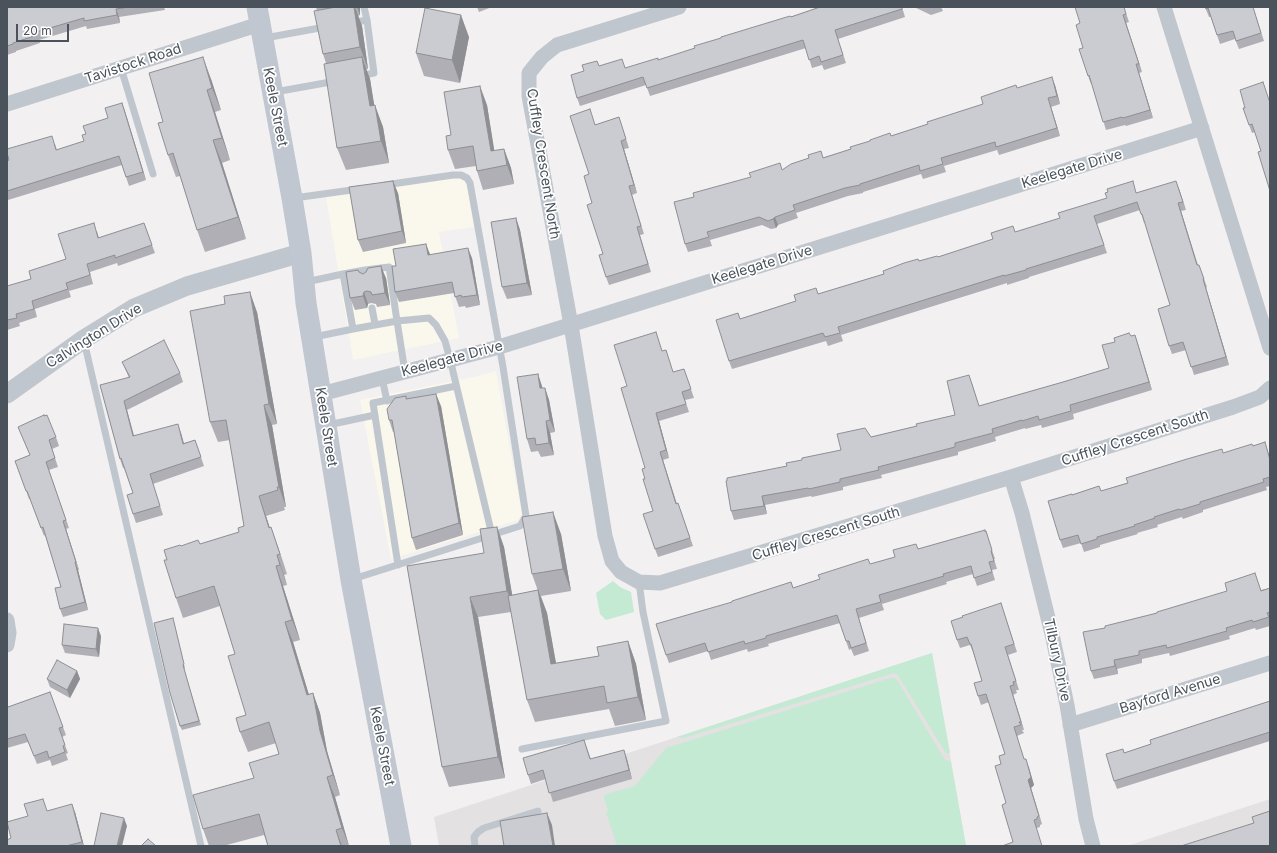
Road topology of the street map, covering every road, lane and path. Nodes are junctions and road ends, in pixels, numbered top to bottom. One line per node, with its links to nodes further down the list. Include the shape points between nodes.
1 (364, 7): 4 (lane)
2 (678, 7): 20 (street, Cuffley Crescent North, via 557,45 542,57 529,73 529,96)
3 (1164, 7): 11 (street)
4 (367, 20): 6 (lane); 9 (lane, via 374,73)
5 (260, 23): 7 (lane); 8 (street, Tavistock Road); 9 (main road, Keele Street)
6 (344, 24)
7 (330, 27)
8 (121, 68): 10 (street, Tavistock Road); 12 (lane)
9 (273, 92): 13 (main road, Keele Street)
10 (7, 104)
11 (1202, 128): 20 (street, Keelegate Drive); 25 (street)
12 (153, 174)
13 (292, 198): 14 (main road, Keele Street); 24 (lane, via 453,175 467,178 473,193)
14 (301, 253): 16 (main road, Keele Street); 23 (street, Calvington Drive, via 187,286 134,308)
15 (344, 274): 16 (lane); 18 (lane, via 365,273 389,267); 21 (lane)
16 (304, 282): 22 (main road, Keele Street)
17 (372, 308): 19 (lane)
18 (397, 321): 19 (lane); 26 (lane, via 429,318 445,341); 27 (lane)
19 (376, 324): 21 (lane)
20 (571, 325): 24 (street, Keelegate Drive); 40 (street, Cuffley Crescent South, via 605,536 612,561 621,572)
21 (353, 329): 22 (lane)
22 (312, 337): 32 (main road, Keele Street)
23 (84, 339): 31 (street, Calvington Drive); 47 (lane)
24 (499, 347): 26 (street, Keelegate Drive); 37 (lane, via 526,516 520,526)
25 (1270, 348)
26 (450, 359): 27 (street, Keelegate Drive); 29 (lane)
27 (405, 372): 28 (street, Keelegate Drive)
28 (382, 378): 32 (street, Keelegate Drive); 33 (lane)
29 (456, 386): 33 (lane); 37 (lane)
30 (1270, 388): 36 (street, Cuffley Crescent South, via 1260,397 1233,407)
31 (7, 394)
32 (321, 394): 35 (main road, Keele Street)
33 (387, 401): 34 (lane, via 373,403)
34 (375, 415): 35 (lane); 38 (lane)
35 (326, 425): 39 (main road, Keele Street)
36 (1011, 477): 40 (street, Cuffley Crescent South, via 660,583); 44 (street, Tilbury Drive, via 1039,577)
37 (492, 535): 38 (lane)
38 (398, 565): 39 (lane)
39 (351, 580): 48 (main road, Keele Street)
40 (639, 582): 45 (lane, via 666,721)
41 (7, 620): 42 (street)
42 (7, 645)
43 (1270, 663): 44 (street, Bayford Avenue)
44 (1070, 725): 50 (street, Tilbury Drive)
45 (522, 749)
46 (538, 811): 49 (lane, via 484,828 474,837)
47 (201, 846)
48 (401, 846)
49 (475, 846)
50 (1093, 846)

